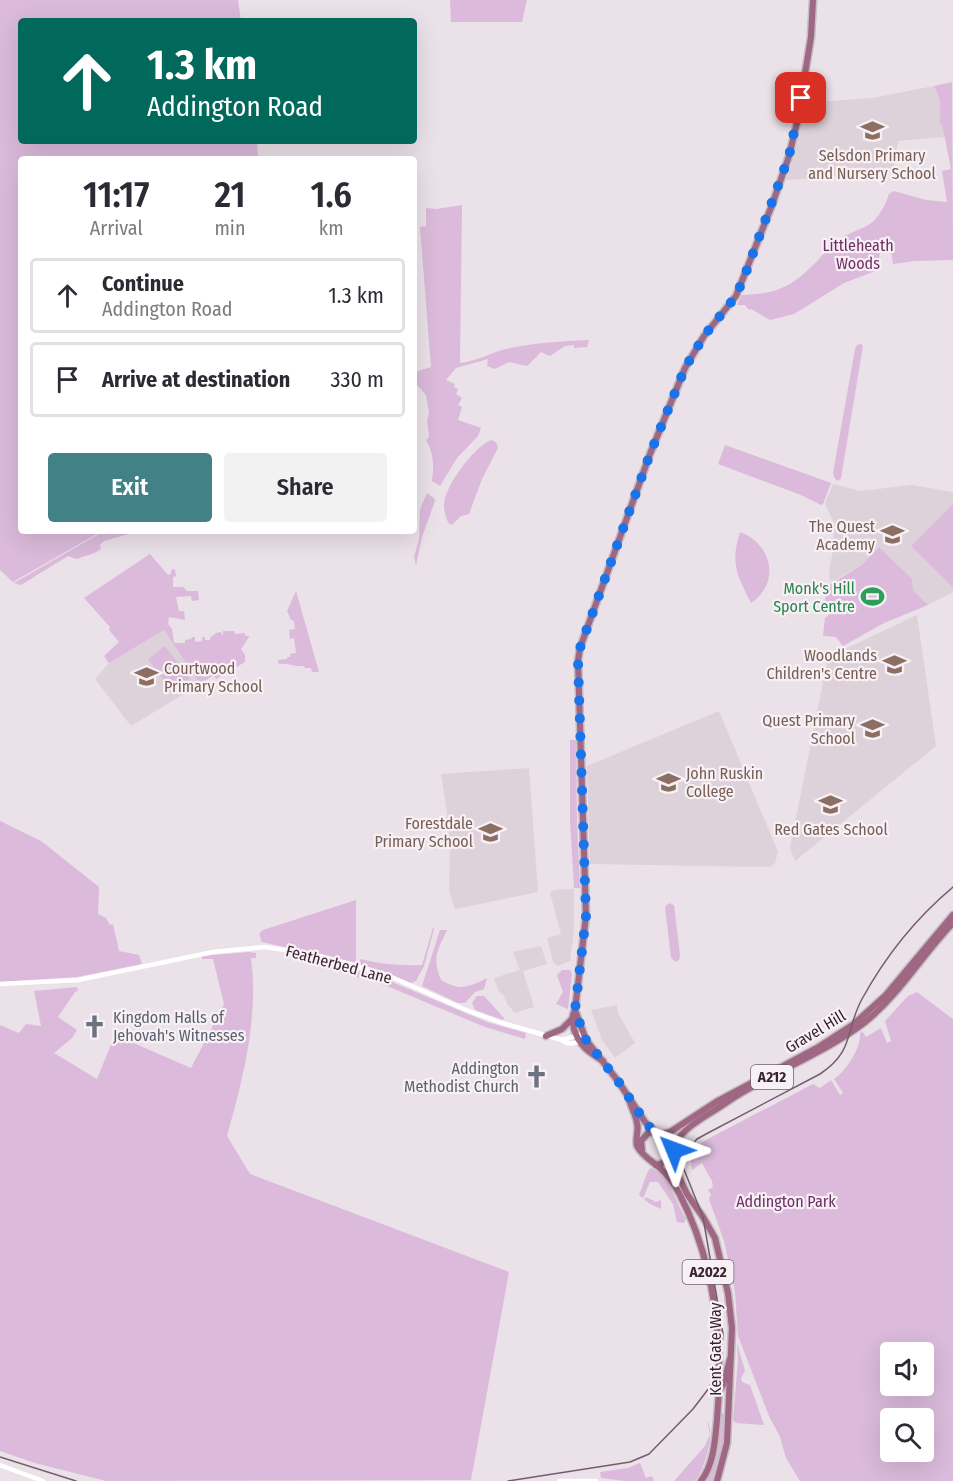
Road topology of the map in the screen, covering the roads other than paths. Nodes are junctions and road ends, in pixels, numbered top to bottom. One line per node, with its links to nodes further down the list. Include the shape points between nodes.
1 (813, 0): 5 (main road, via 807,66 789,156 736,296 685,368 580,648 586,916)
2 (953, 915): 10 (main road, Gravel Hill / A212, via 886,995 854,1024 670,1132)
3 (953, 923): 11 (main road, Gravel Hill / A212, via 897,991 862,1024 820,1052 738,1095 682,1132)
4 (0, 984): 7 (street, Featherbed Lane, via 78,980 206,953 265,947 312,954 377,972 466,1010)
5 (575, 1010): 6 (main road); 8 (main road)
6 (572, 1018): 7 (main road, via 562,1029); 8 (main road)
7 (546, 1036): 8 (street, Featherbed Lane, via 570,1044)
8 (581, 1038): 9 (main road, via 585,1049 603,1061)
9 (629, 1097): 10 (main road, via 648,1126); 12 (main road, via 637,1122 636,1142)
10 (659, 1133): 11 (main road); 12 (main road, via 648,1133 642,1139)
11 (674, 1145): 13 (main road)
12 (643, 1153): 14 (main road)
13 (674, 1156): 14 (main road); 15 (main road, Kent Gate Way / A2022, via 682,1185 717,1245 728,1293)
14 (656, 1165): 16 (main road, Kent Gate Way / A2022, via 678,1192 706,1262 717,1330)
15 (731, 1356): 16 (main road); 22 (main road, Kent Gate Way / A2022, via 727,1443)
16 (718, 1392): 21 (main road, Kent Gate Way / A2022, via 713,1448)
17 (0, 1465): 18 (street)
18 (43, 1481)
19 (559, 1481): 20 (street)
20 (596, 1481)
21 (701, 1481)
22 (717, 1481)

